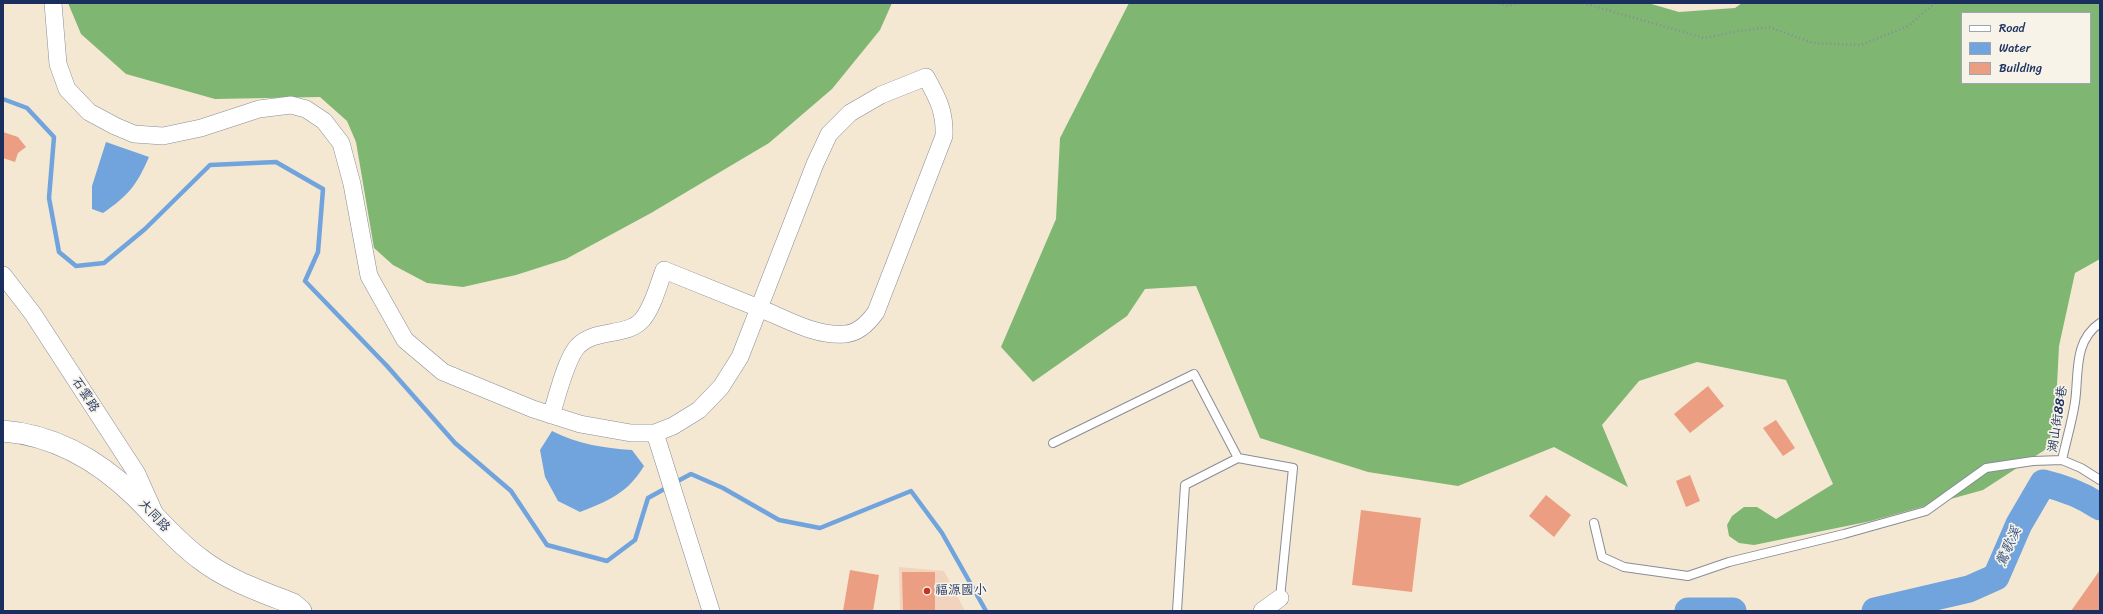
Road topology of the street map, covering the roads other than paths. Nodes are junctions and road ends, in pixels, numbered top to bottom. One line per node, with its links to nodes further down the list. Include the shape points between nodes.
1 (53, 3): 5 (street, via 58,64 67,89 89,112 115,126 134,134 163,136 201,128 260,109 291,105 306,109 324,121 342,143 369,276 405,340 443,372)
2 (3, 274): 12 (street, 石雲路, via 33,314 137,474)
3 (759, 308): 3 (street, via 815,331 831,334 846,334 858,330 876,312 944,136 945,121 941,104 926,77 881,94 850,113 829,134); 5 (street, via 664,270 647,313 640,322 631,327 590,337 573,352); 7 (street, via 740,357 721,387 699,410 673,426)
4 (2100, 323): 10 (lane, 湖山街88巷, via 2092,328 2077,358 2075,402)
5 (551, 414): 7 (street, via 580,424 624,432)
6 (3, 430): 12 (street, 大同路, via 27,433 80,454 112,475)
7 (655, 432): 16 (street)
8 (1052, 443): 9 (lane, via 1194,374)
9 (1238, 458): 14 (lane, via 1293,468); 17 (lane, via 1184,485)
10 (2062, 460): 11 (lane, 湖山街88巷); 13 (lane, via 2033,460 1986,468 1926,511 1729,562 1688,576 1624,567 1602,557)
11 (2100, 480)
12 (158, 521): 15 (street, 大同路, via 168,533 198,558 226,577 294,604)
13 (1594, 523)
14 (1280, 598): 18 (street)
15 (301, 611)
16 (711, 611)
17 (1176, 611)
18 (1262, 611)

